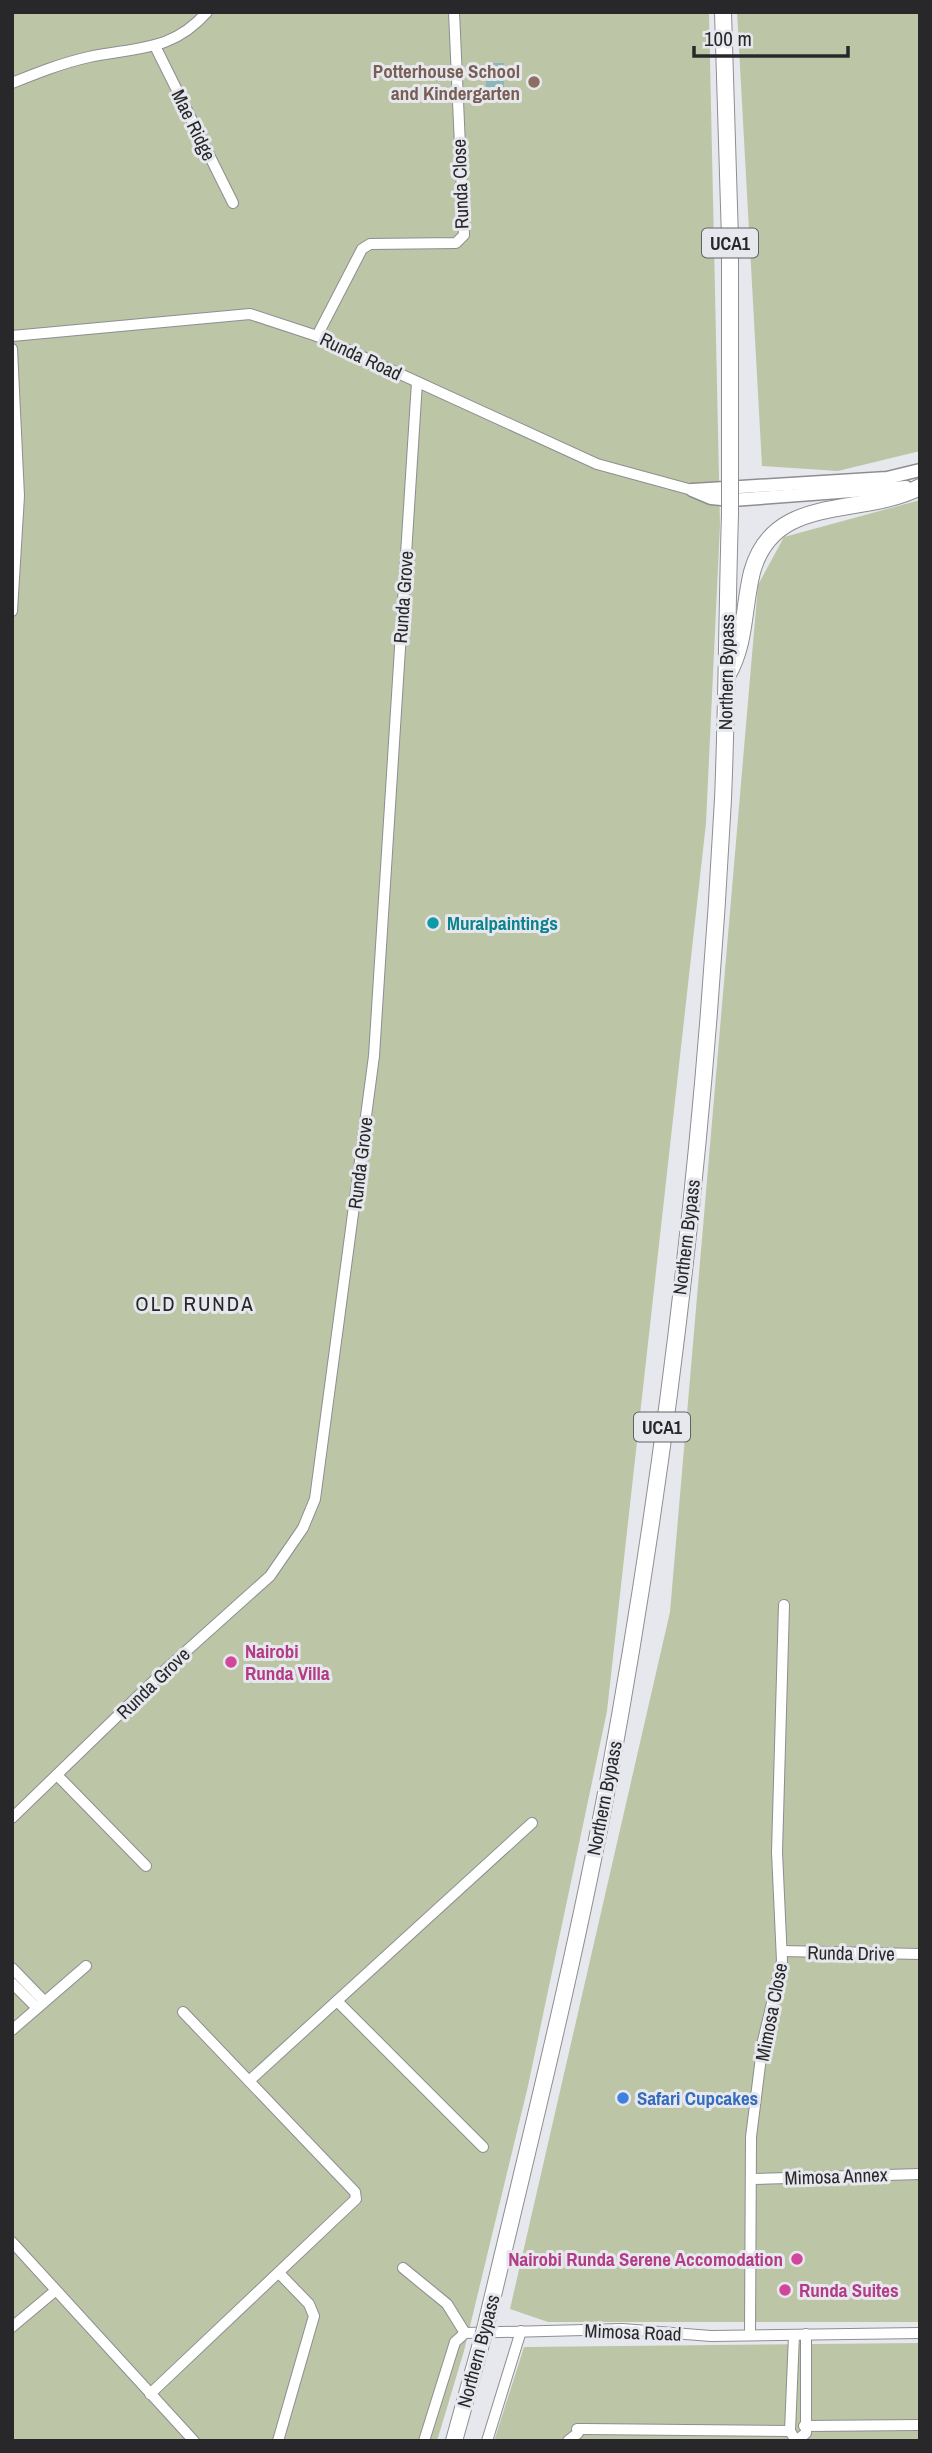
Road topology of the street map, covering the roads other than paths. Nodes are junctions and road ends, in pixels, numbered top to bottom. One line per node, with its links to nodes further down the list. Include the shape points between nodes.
1 (207, 12): 4 (street)
2 (454, 12): 7 (street, Runda Close, via 464,235 456,243 370,244 362,249)
3 (723, 12): 16 (main road, Northern Bypass / UCA1, bridge, via 730,239)
4 (156, 48): 5 (street, via 89,57); 6 (street, Mae Ridge)
5 (12, 83)
6 (233, 203)
7 (317, 336): 8 (street, Runda Road, via 250,314 229,314); 10 (street, Runda Road)
8 (12, 337)
9 (12, 349): 14 (street)
10 (417, 382): 13 (street, Runda Road, via 597,464); 18 (street, Runda Grove, via 374,1056 315,1499 303,1528 270,1576)
11 (920, 470): 13 (street, Runda Road, via 887,478)
12 (920, 486): 13 (street, Runda Road, via 732,500); 16 (main road, via 902,496 821,511 779,526 758,554 741,645)
13 (692, 491)
14 (16, 496): 15 (street)
15 (12, 611)
16 (726, 679): 53 (main road, Northern Bypass / UCA1, via 703,1076 646,1554 586,1891 484,2333)
17 (784, 1605): 22 (street, Mimosa Close, via 777,1852)
18 (57, 1775): 19 (street, Runda Grove); 21 (street)
19 (12, 1818)
20 (532, 1823): 27 (street)
21 (146, 1866)
22 (782, 1951): 23 (street, Runda Drive); 34 (street, Mimosa Close, via 763,2041 751,2137)
23 (920, 1954)
24 (86, 1966): 28 (street)
25 (12, 1968): 28 (street)
26 (12, 1983): 28 (street)
27 (337, 2001): 31 (street); 32 (street)
28 (41, 2004): 30 (street)
29 (183, 2011): 31 (street)
30 (12, 2029)
31 (248, 2081): 37 (street, via 355,2192 356,2199)
32 (483, 2147)
33 (920, 2174): 34 (street, Mimosa Annex)
34 (753, 2179): 43 (street, Mimosa Close)
35 (12, 2242): 38 (street)
36 (403, 2268): 41 (street, via 447,2304)
37 (279, 2273): 46 (street); 51 (street, via 309,2304 314,2316)
38 (55, 2291): 39 (street); 46 (street)
39 (12, 2327)
40 (521, 2331): 41 (street, Mimosa Road); 43 (street, Mimosa Road); 54 (street)
41 (465, 2333): 52 (street, via 454,2342)
42 (920, 2333): 45 (street, Mimosa Road)
43 (750, 2334): 44 (street, Mimosa Road)
44 (794, 2335): 45 (street, Mimosa Road); 49 (street)
45 (806, 2337): 48 (street)
46 (150, 2394): 50 (street)
47 (920, 2425): 48 (street)
48 (804, 2426): 49 (street, via 804,2437)
49 (794, 2437): 55 (street, via 577,2429)
50 (194, 2441)
51 (278, 2441)
52 (424, 2441)
53 (454, 2441)
54 (487, 2441)
55 (568, 2441)

